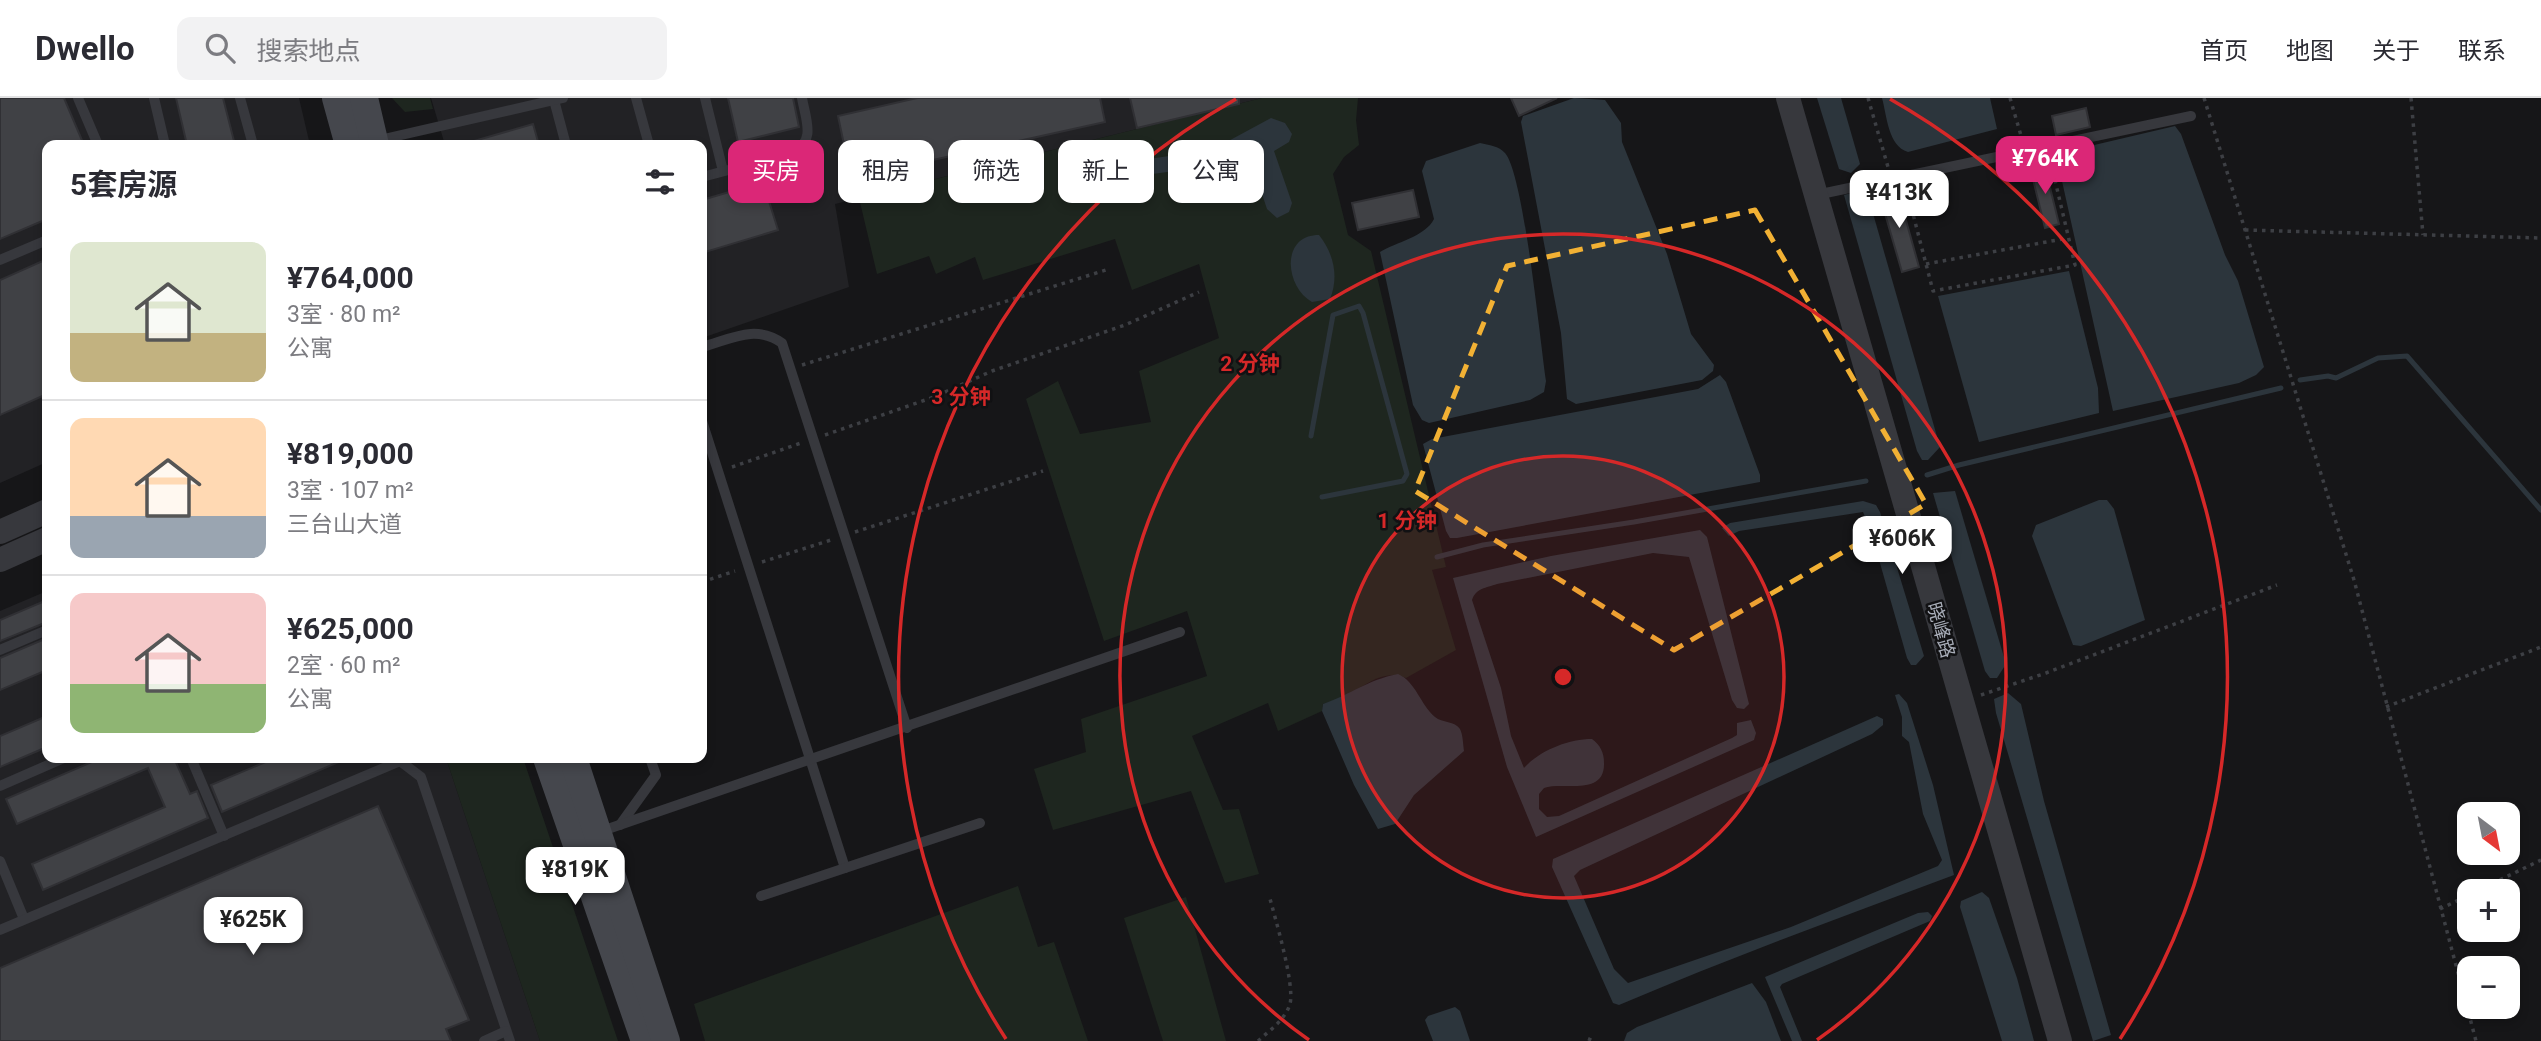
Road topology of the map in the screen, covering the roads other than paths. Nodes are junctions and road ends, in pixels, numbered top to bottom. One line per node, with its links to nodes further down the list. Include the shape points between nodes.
1 (78, 98): 12 (lane)
2 (154, 98): 13 (lane)
3 (240, 98): 14 (lane)
4 (336, 98): 15 (main road)
5 (363, 98): 16 (main road)
6 (636, 98): 19 (lane)
7 (705, 98): 20 (lane)
8 (802, 98): 20 (lane, via 809,137 805,146)
9 (1788, 98): 22 (street, 晓峰路)
10 (558, 99): 17 (lane); 18 (lane)
11 (2191, 117): 22 (lane)
12 (96, 140)
13 (165, 140)
14 (252, 140)
15 (362, 140)
16 (364, 140)
17 (381, 140)
18 (565, 140)
19 (648, 140)
20 (723, 171): 21 (lane)
21 (707, 176)
22 (1816, 195): 56 (street, 晓峰路)
23 (42, 242): 24 (lane)
24 (0, 260)
25 (707, 346): 34 (lane, via 757,332 769,333 782,343)
26 (707, 437): 35 (lane)
27 (42, 514): 28 (street)
28 (0, 531)
29 (42, 541): 30 (street)
30 (0, 560)
31 (42, 632): 33 (lane)
32 (1180, 632): 34 (lane)
33 (0, 650)
34 (907, 728): 35 (lane)
35 (810, 761): 45 (lane); 48 (lane)
36 (53, 763): 43 (lane)
37 (193, 763): 46 (lane)
38 (390, 763): 46 (lane)
39 (401, 763): 52 (lane, via 421,777)
40 (550, 763): 45 (main road)
41 (575, 763): 45 (main road)
42 (652, 763): 45 (lane, via 656,775)
43 (0, 786)
44 (980, 823): 48 (lane)
45 (598, 833): 54 (main road); 55 (main road)
46 (224, 836): 50 (lane)
47 (0, 861): 50 (lane)
48 (845, 868): 49 (lane)
49 (761, 896)
50 (24, 919): 51 (lane)
51 (0, 930)
52 (508, 1036): 53 (lane)
53 (484, 1041)
54 (645, 1041)
55 (666, 1041)
56 (2060, 1041)

